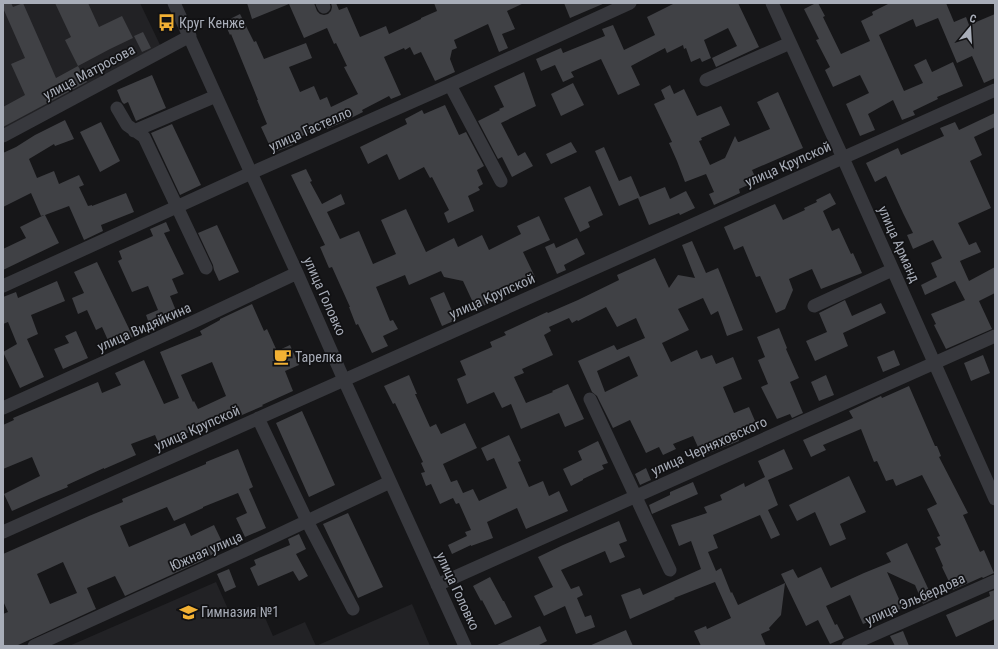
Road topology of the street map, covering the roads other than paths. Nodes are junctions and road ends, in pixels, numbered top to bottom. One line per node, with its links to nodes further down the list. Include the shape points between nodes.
1 (174, 3): 4 (street, улица Головко)
2 (630, 3): 7 (street, улица Гастелло)
3 (772, 3): 5 (street, улица Арманд)
4 (190, 36): 9 (street, улица Головко); 12 (street, улица Матросова)
5 (790, 43): 6 (street); 13 (street, улица Арманд)
6 (706, 80)
7 (450, 84): 14 (street, улица Гастелло); 15 (street)
8 (995, 90): 13 (street, улица Крупской)
9 (216, 96): 11 (street); 14 (street, улица Головко)
10 (117, 108): 11 (street, via 127,125)
11 (134, 130): 16 (street, via 144,137)
12 (3, 136)
13 (843, 158): 18 (street, улица Арманд); 24 (street, улица Крупской)
14 (251, 173): 16 (street, улица Гастелло); 19 (street, улица Головко)
15 (501, 181)
16 (176, 206): 17 (street); 20 (street, улица Гастелло)
17 (206, 268)
18 (892, 270): 21 (street); 23 (street, улица Арманд)
19 (297, 273): 24 (street, улица Головко); 26 (street, улица Видяйкина)
20 (3, 286)
21 (814, 306)
22 (995, 336): 23 (street, улица Черняховского)
23 (934, 363): 29 (street, улица Черняховского); 30 (street, улица Арманд)
24 (344, 380): 27 (street, улица Крупской); 28 (street, улица Головко)
25 (590, 399): 29 (street)
26 (3, 408)
27 (258, 418): 31 (street); 32 (street, улица Крупской)
28 (390, 482): 31 (street, Южная улица); 35 (street, улица Головко)
29 (636, 496): 33 (street); 35 (street, улица Черняховского)
30 (995, 500)
31 (307, 521): 36 (street); 37 (street, Южная улица)
32 (3, 532)
33 (670, 570)
34 (995, 581): 39 (street, улица Эльбердова)
35 (437, 585): 38 (street, улица Головко)
36 (353, 609)
37 (34, 646)
38 (466, 646)
39 (848, 646)

